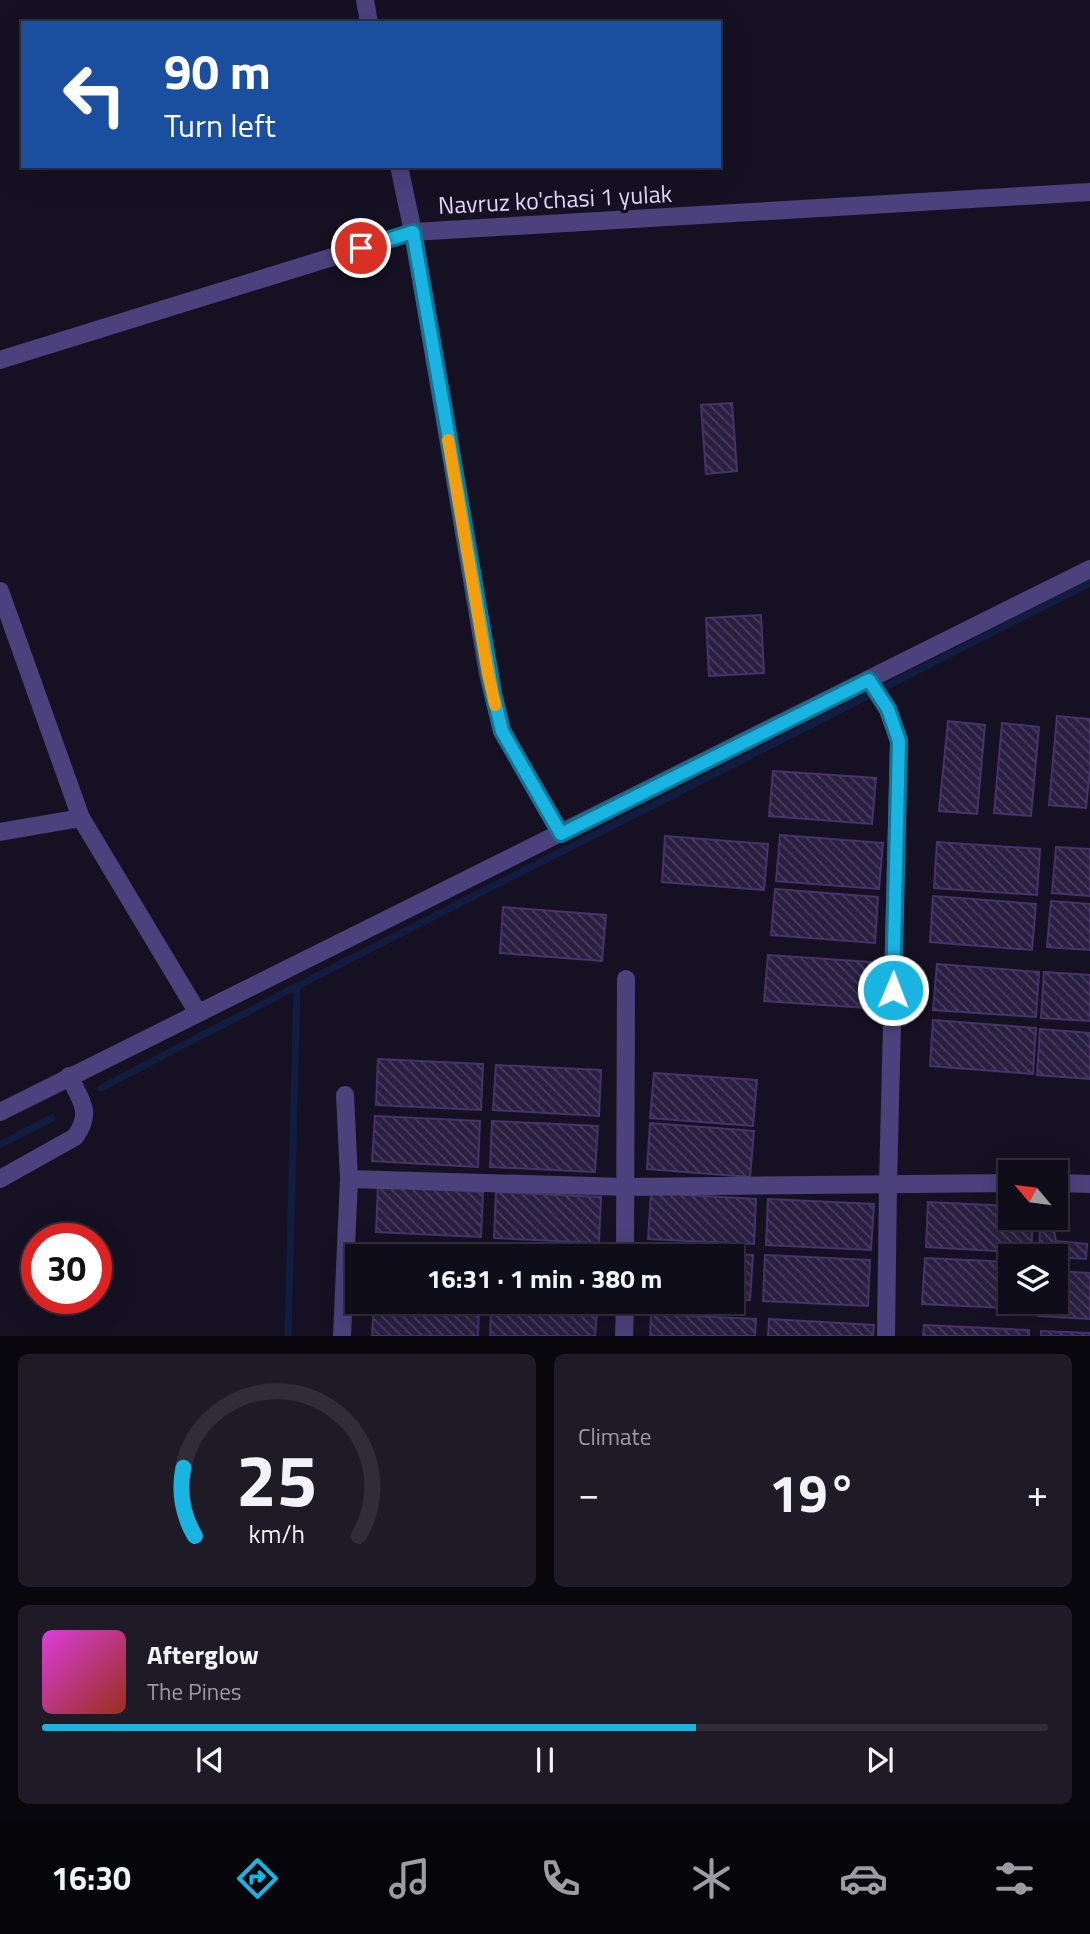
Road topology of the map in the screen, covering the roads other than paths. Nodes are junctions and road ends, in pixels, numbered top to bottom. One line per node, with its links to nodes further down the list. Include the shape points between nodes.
1 (365, 0): 2 (street)
2 (369, 21)
3 (399, 168): 5 (street)
4 (1090, 192): 5 (street, Navruz ko'chasi 1 yulak)
5 (413, 232): 6 (street, Navruz ko'chasi 1 yulak); 12 (street, via 502,731)
6 (0, 360)
7 (1090, 569): 9 (street)
8 (0, 590): 10 (street)
9 (873, 685): 12 (street); 22 (street, via 899,741)
10 (81, 818): 11 (street); 14 (street)
11 (0, 832)
12 (561, 834): 14 (street)
13 (626, 979): 24 (street)
14 (198, 1013): 15 (street)
15 (69, 1076): 17 (street); 18 (street, via 86,1112 83,1126 75,1137)
16 (345, 1095): 19 (street)
17 (0, 1112)
18 (0, 1179)
19 (349, 1179): 24 (street); 27 (street)
20 (998, 1183): 22 (street)
21 (1068, 1183): 23 (street)
22 (888, 1184): 24 (street); 29 (street)
23 (1090, 1184)
24 (626, 1187): 25 (street)
25 (625, 1244)
26 (625, 1314): 28 (street)
27 (342, 1335)
28 (624, 1335)
29 (886, 1335)

